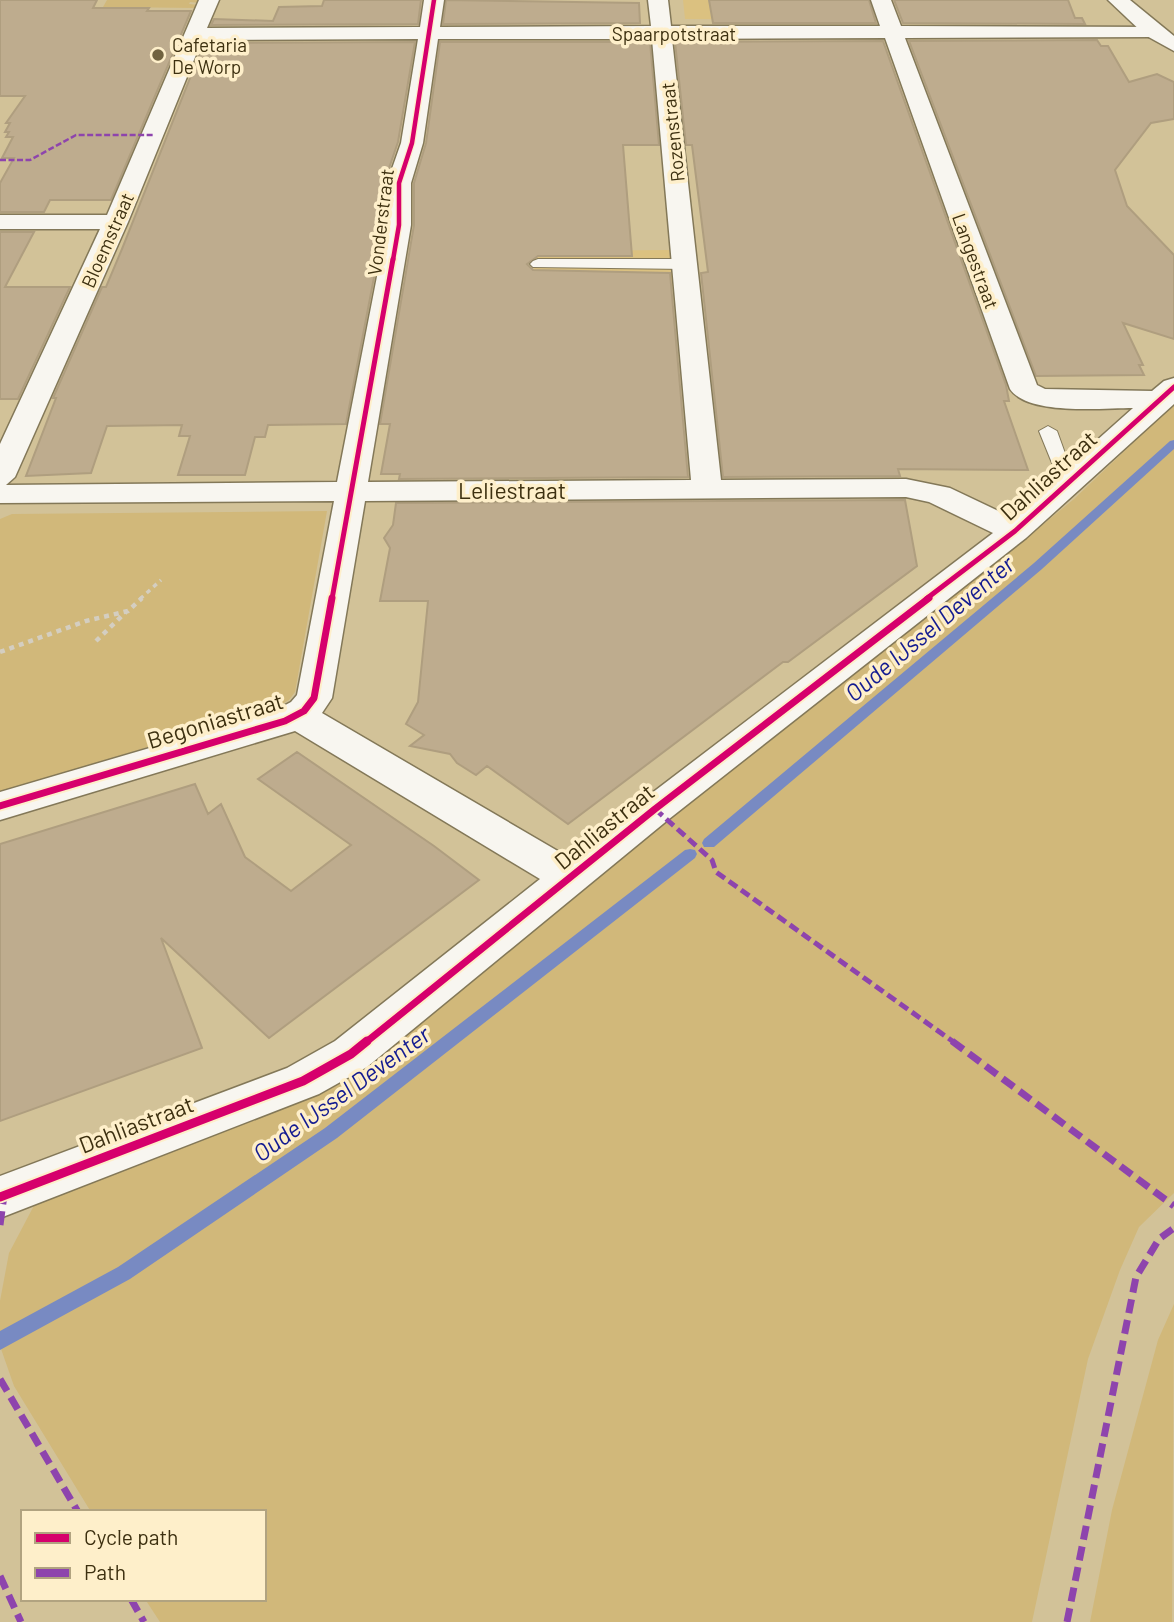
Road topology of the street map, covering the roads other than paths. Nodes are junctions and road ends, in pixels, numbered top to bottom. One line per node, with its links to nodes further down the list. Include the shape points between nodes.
1 (209, 0): 10 (street, Bloemstraat)
2 (434, 0): 7 (street, Vonderstraat)
3 (659, 0): 8 (street, Rozenstraat)
4 (881, 0): 9 (street, Langestraat)
5 (1118, 0): 6 (street)
6 (1152, 31): 9 (street, Spaarpotstraat); 11 (street)
7 (429, 33): 8 (street, Spaarpotstraat); 10 (street, Spaarpotstraat); 21 (street, Vonderstraat, via 412,143 404,157 399,225)
8 (662, 33): 9 (street, Spaarpotstraat); 15 (street, Rozenstraat)
9 (894, 33): 16 (street, Langestraat, via 1024,389 1045,398)
10 (195, 34): 13 (street, Bloemstraat)
11 (1174, 45)
12 (0, 222): 13 (street)
13 (116, 222): 19 (street, Bloemstraat)
14 (538, 264): 15 (lane)
15 (686, 264): 20 (street, Rozenstraat)
16 (1168, 393): 18 (street, Dahliastraat)
17 (1048, 431): 18 (lane, via 1058,459)
18 (1083, 470): 23 (street, Dahliastraat)
19 (0, 477)
20 (707, 489): 21 (street, Leliestraat); 23 (street, Leliestraat, via 915,488)
21 (352, 491): 22 (street, Leliestraat); 24 (street, Begoniastraat, via 316,691 310,705)
22 (0, 494)
23 (1015, 531): 26 (street, Dahliastraat)
24 (297, 716): 25 (street, Begoniastraat); 26 (street, Begoniastraat)
25 (0, 806)
26 (571, 878): 27 (street, Dahliastraat, via 327,1069)
27 (0, 1197)

